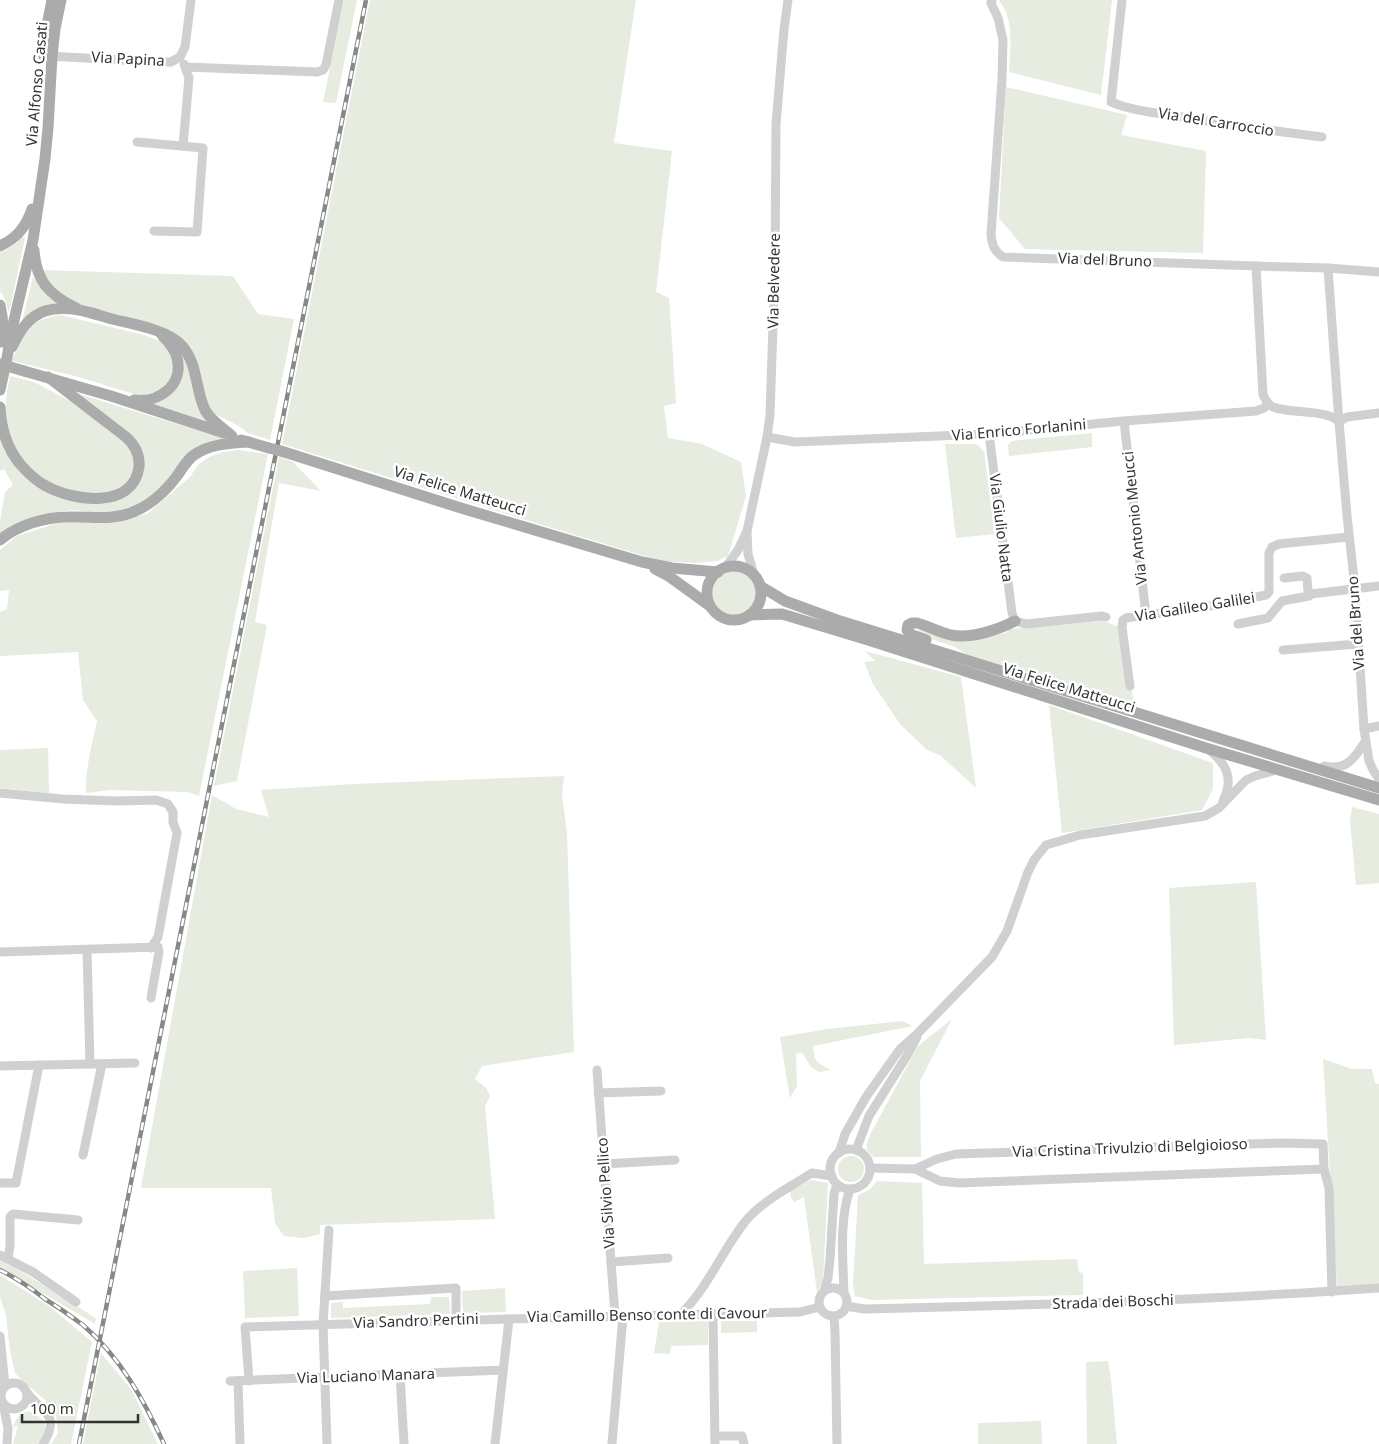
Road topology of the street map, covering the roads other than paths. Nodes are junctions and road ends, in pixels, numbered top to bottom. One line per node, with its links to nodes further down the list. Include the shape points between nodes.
1 (52, 0): 10 (main road, Via Alfonso Casati, via 46,30)
2 (60, 0): 10 (main road, Via Alfonso Casati)
3 (191, 0): 11 (street, via 185,47)
4 (339, 0): 12 (street, via 323,70)
5 (783, 0): 9 (street, Via Belvedere)
6 (788, 0): 9 (street, Via Belvedere)
7 (992, 0): 20 (street, Via del Bruno, via 1003,40 991,234 995,252 1003,256)
8 (1122, 0): 13 (street, Via del Carroccio, via 1111,102 1231,126)
9 (784, 29): 37 (street, Via Belvedere, via 776,117 772,393)
10 (48, 56): 11 (street, Via Papina, via 160,62 171,62); 16 (main road, Via Alfonso Casati, via 41,128)
11 (180, 57): 12 (street, Via Papina)
12 (186, 68): 15 (street, Via Papina)
13 (1322, 137)
14 (137, 142): 15 (street)
15 (183, 146): 17 (street, via 202,148 197,232)
16 (43, 172): 18 (main road, Via Alfonso Casati); 19 (main road, via 28,222 8,243)
17 (154, 231)
18 (33, 240): 24 (main road, via 36,267 47,288); 26 (main road, Via Alfonso Casati)
19 (0, 246)
20 (1256, 266): 21 (street); 30 (street, via 1264,395)
21 (1328, 268): 22 (street); 34 (street, Via del Bruno)
22 (1379, 272)
23 (0, 304): 26 (main road, via 4,332)
24 (80, 310): 25 (main road); 26 (main road, via 56,309 35,316 20,331)
25 (159, 332): 29 (main road, via 174,349 177,358 177,376 172,386 164,394 143,401); 36 (main road, via 177,340 186,350 206,412)
26 (2, 359): 27 (main road, bridge); 28 (main road)
27 (48, 377): 29 (main road); 31 (main road, via 135,447 138,469 125,491 101,498 82,498 65,495 40,482 21,465 10,448)
28 (1, 388): 31 (main road)
29 (111, 396): 36 (main road, Via Felice Matteucci)
30 (1268, 404): 33 (street, Via Enrico Forlanini, via 1256,411); 34 (street, via 1328,414)
31 (0, 407)
32 (1379, 413): 34 (street, via 1347,417)
33 (1124, 421): 35 (street, Via Enrico Forlanini); 52 (street, Via Antonio Meucci)
34 (1339, 422): 40 (street, Via del Bruno)
35 (989, 434): 37 (street, Via Enrico Forlanini, via 795,442); 54 (street, Via Giulio Natta)
36 (232, 436): 38 (main road, Via Felice Matteucci)
37 (767, 437): 39 (street, Via Belvedere)
38 (249, 442): 41 (main road, via 228,443 202,450 186,462 162,494 149,505 131,513 114,517 44,520); 42 (main road, Via Felice Matteucci, bridge)
39 (747, 531): 43 (street, Via Belvedere, via 738,550); 44 (street, Via Belvedere, via 748,554)
40 (1349, 537): 48 (street, Via del Bruno); 52 (street, Via Galileo Galilei, via 1272,547 1269,553 1269,592 1266,595)
41 (0, 540)
42 (642, 562): 43 (main road, Via Felice Matteucci, via 672,568); 50 (main road, Via Felice Matteucci, via 670,577)
43 (721, 570): 44 (main road, Via Felice Matteucci, via 738,566); 50 (main road, via 711,579 708,588)
44 (754, 575): 46 (main road)
45 (1284, 578): 49 (street, via 1303,576)
46 (760, 586): 51 (main road, via 759,602); 58 (main road, Via Felice Matteucci, via 785,601 837,620)
47 (1379, 586): 48 (street)
48 (1355, 588): 49 (street); 56 (street, Via del Bruno)
49 (1311, 594): 55 (street, via 1282,600 1268,618)
50 (710, 607): 51 (main road, Via Felice Matteucci, via 716,614 732,620)
51 (749, 615): 63 (main road, Via Felice Matteucci, via 782,614)
52 (1146, 615): 59 (street, Via Galileo Galilei, via 1126,618 1122,624)
53 (1106, 617): 54 (street, via 1026,624)
54 (1015, 621): 58 (main road, via 992,632 959,636 917,623 908,625 907,630 912,635 952,648)
55 (1238, 624)
56 (1358, 644): 57 (street); 61 (street, Via del Bruno)
57 (1283, 650)
58 (962, 659): 64 (main road, Via Felice Matteucci)
59 (1130, 686)
60 (1379, 726): 61 (street)
61 (1364, 729): 62 (street, Via del Bruno)
62 (1365, 742): 64 (street, via 1352,760 1334,768); 66 (street, Via del Bruno, via 1369,761)
63 (1206, 748): 65 (main road, Via Felice Matteucci); 70 (street, via 1223,764 1228,774 1225,798)
64 (1295, 762): 67 (main road, Via Felice Matteucci)
65 (1280, 769): 69 (main road, Via Felice Matteucci); 70 (street, via 1246,780)
66 (1379, 779)
67 (1379, 788)
68 (0, 794): 71 (street, via 63,799 156,800 168,804 177,833 158,937)
69 (1379, 800)
70 (1219, 808): 75 (street, via 1204,816 1080,834 1046,845 1028,872 1007,931 992,957)
71 (151, 948): 72 (street); 74 (street, via 158,948 159,952)
72 (87, 950): 73 (street); 77 (street)
73 (0, 952)
74 (152, 998)
75 (919, 1032): 84 (street, via 869,1116); 85 (street, via 900,1049 870,1090 845,1134)
76 (135, 1063): 78 (street)
77 (90, 1064): 78 (street); 79 (street)
78 (102, 1064): 86 (street)
79 (39, 1065): 80 (street); 93 (street, via 16,1183)
80 (0, 1066)
81 (596, 1070): 83 (street, Via Silvio Pellico)
82 (661, 1091): 83 (street)
83 (598, 1093): 88 (street, Via Silvio Pellico)
84 (856, 1150): 85 (street); 89 (street, via 864,1155)
85 (839, 1153): 92 (street, via 830,1168)
86 (83, 1155)
87 (675, 1160): 88 (street)
88 (604, 1164): 100 (street, Via Silvio Pellico)
89 (870, 1168): 90 (street, Via Cristina Trivulzio di Belgioioso); 95 (street, via 866,1181)
90 (915, 1169): 91 (street, Via Cristina Trivulzio di Belgioioso, via 940,1181 960,1183); 91 (street, Via Cristina Trivulzio di Belgioioso, via 956,1154 1282,1143 1323,1144)
91 (1324, 1169): 103 (street, Via Cristina Trivulzio di Belgioioso, via 1329,1188)
92 (832, 1176): 94 (street); 110 (street, via 812,1173 757,1209 744,1223 693,1302)
93 (0, 1184)
94 (838, 1184): 95 (street); 102 (street, via 834,1194 830,1259)
95 (850, 1189): 104 (street, via 843,1235)
96 (78, 1220): 98 (street, via 13,1214 10,1217 10,1246)
97 (329, 1230): 105 (street)
98 (4, 1257): 106 (street, via 34,1272)
99 (668, 1258): 100 (street)
100 (611, 1262): 111 (street, Via Silvio Pellico)
101 (1379, 1288): 103 (street, Strada dei Boschi)
102 (824, 1291): 104 (street, via 833,1288); 108 (street, via 819,1299)
103 (1332, 1292): 107 (street, Strada dei Boschi, via 1088,1303 864,1309)
104 (844, 1293): 107 (street)
105 (325, 1296): 114 (street, via 456,1288); 115 (street)
106 (76, 1302)
107 (846, 1306): 112 (street)
108 (820, 1307): 109 (street, Via Camillo Benso conte di Cavour, via 800,1312); 112 (street, via 826,1314)
109 (713, 1314): 110 (street, Via Camillo Benso conte di Cavour); 127 (street)
110 (680, 1315): 111 (street, Via Camillo Benso conte di Cavour)
111 (619, 1316): 113 (street, Via Camillo Benso conte di Cavour); 134 (street, Via Silvio Pellico)
112 (834, 1316): 136 (street)
113 (509, 1318): 114 (street, Via Sandro Pertini); 117 (street, Via Camillo Benso conte di Cavour)
114 (456, 1320): 115 (street, Via Sandro Pertini)
115 (323, 1324): 119 (street); 120 (street, Via Sandro Pertini, via 246,1327)
116 (0, 1336): 121 (street)
117 (503, 1370): 118 (street, Via Luciano Manara); 133 (street, Via Camillo Benso conte di Cavour)
118 (400, 1375): 119 (street, Via Luciano Manara); 132 (street)
119 (325, 1378): 120 (street, Via Luciano Manara); 131 (street)
120 (249, 1381): 130 (street, Via Luciano Manara, via 234,1381)
121 (5, 1386): 122 (street, via 16,1383); 123 (street, via 0,1396)
122 (25, 1390): 124 (street); 125 (street, via 26,1400)
123 (3, 1404): 125 (street); 126 (street)
124 (38, 1405): 125 (street); 129 (street, via 51,1424)
125 (18, 1408): 126 (street)
126 (8, 1428): 128 (street)
127 (715, 1440): 135 (street, via 742,1436)
128 (7, 1444)
129 (43, 1444)
130 (240, 1444)
131 (327, 1444)
132 (404, 1444)
133 (495, 1444)
134 (612, 1444)
135 (744, 1444)
136 (837, 1444)

